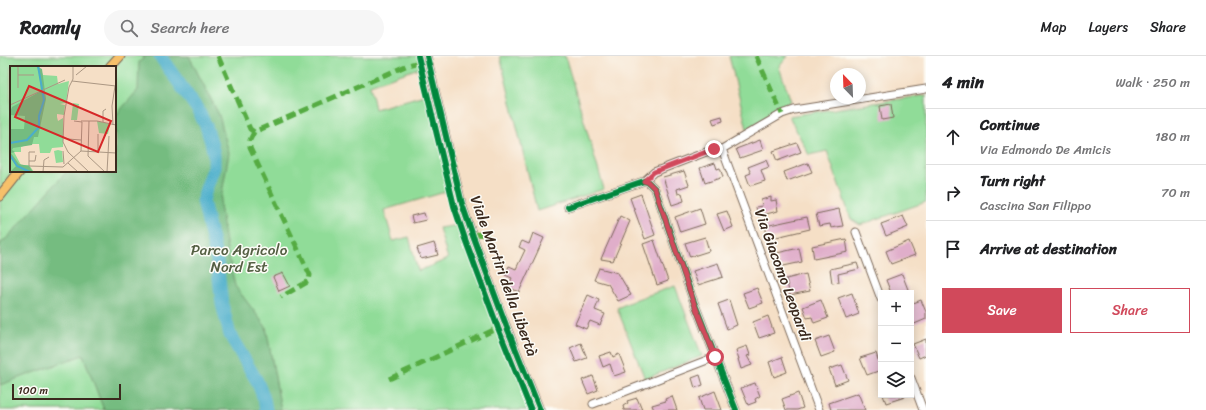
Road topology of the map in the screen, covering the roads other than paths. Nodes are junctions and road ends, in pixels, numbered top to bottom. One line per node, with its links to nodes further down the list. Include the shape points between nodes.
1 (120, 56): 3 (main road)
2 (427, 56): 15 (street, Viale Martiri della Libertà, via 462,204)
3 (111, 66)
4 (926, 89): 5 (street, via 794,110 782,114)
5 (722, 149): 7 (street, via 714,149 654,172); 17 (street, Via Giacomo Leopardi)
6 (19, 172): 8 (main road)
7 (644, 181): 9 (street); 12 (street, via 655,189)
8 (0, 196)
9 (568, 207)
10 (856, 232): 11 (street)
11 (878, 290)
12 (715, 357): 14 (street); 16 (street)
13 (914, 386): 18 (street)
14 (593, 404)
15 (540, 410)
16 (736, 410)
17 (819, 410)
18 (923, 410)

